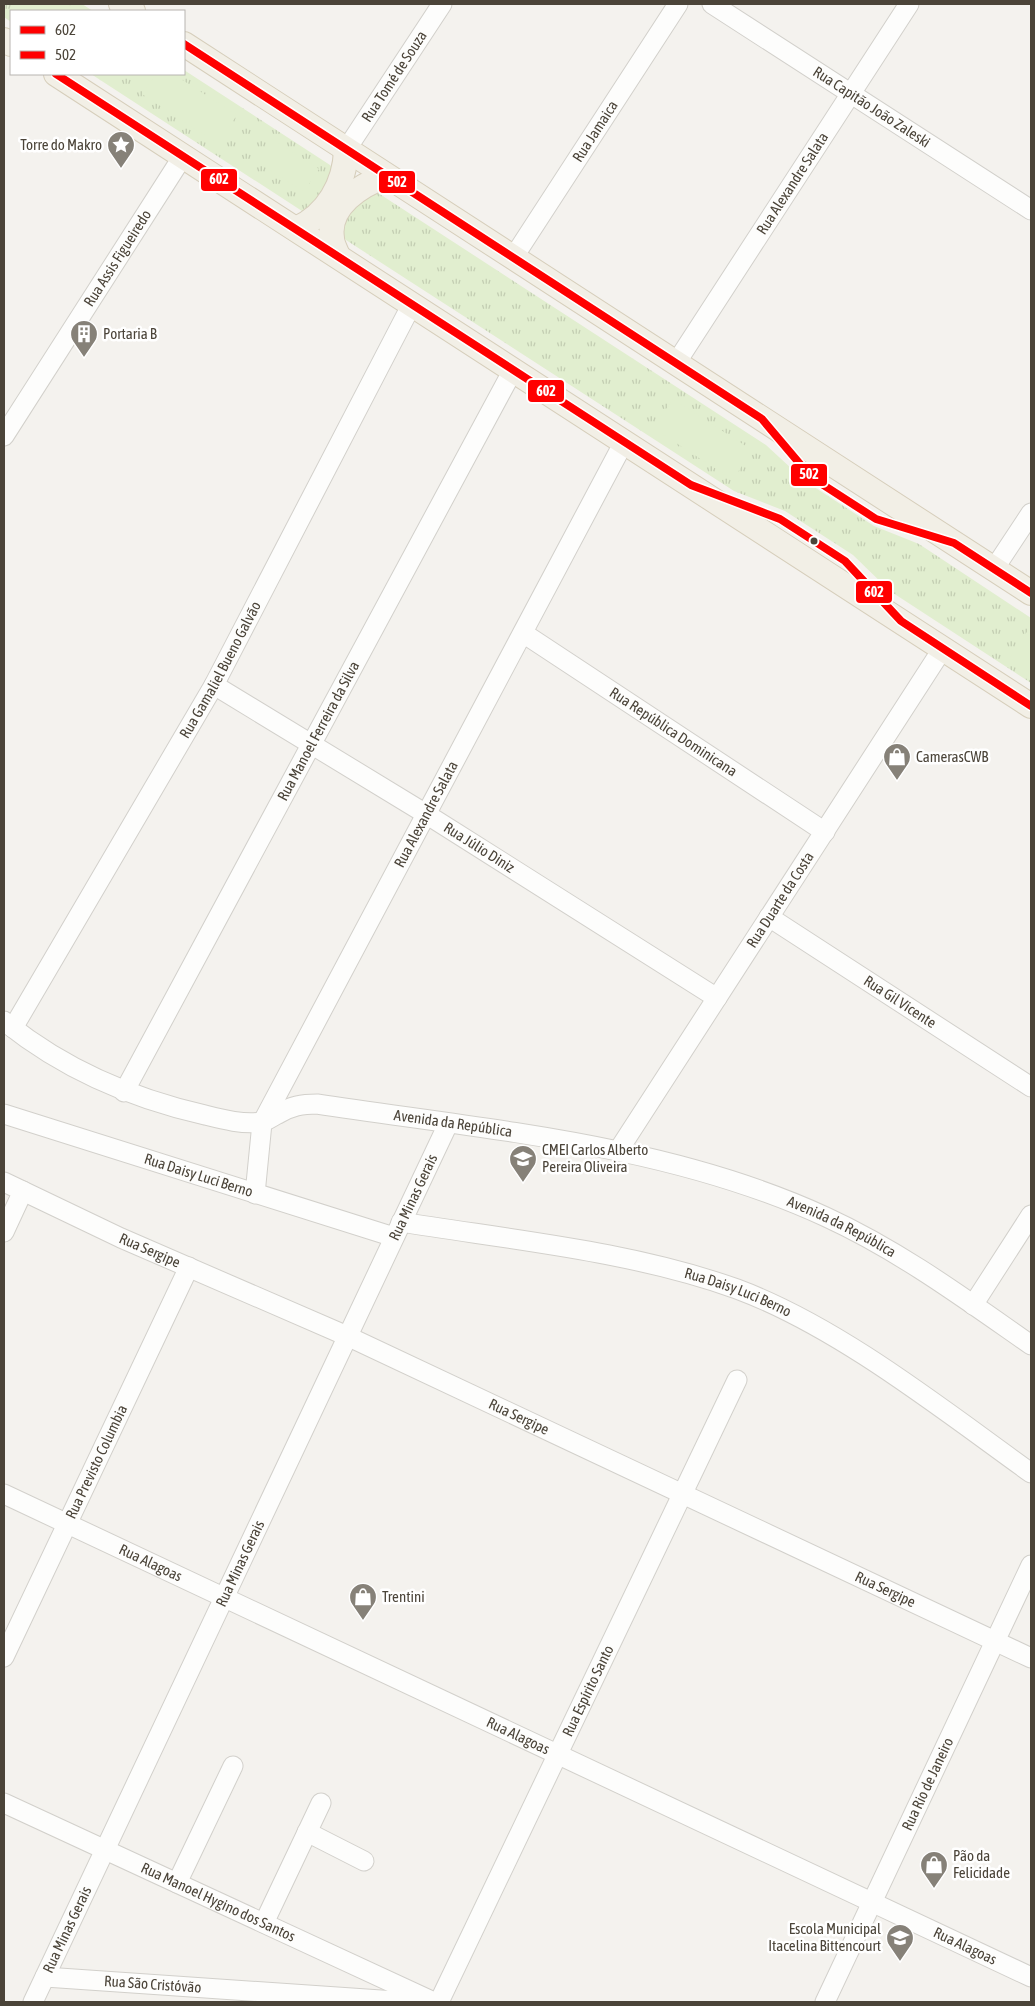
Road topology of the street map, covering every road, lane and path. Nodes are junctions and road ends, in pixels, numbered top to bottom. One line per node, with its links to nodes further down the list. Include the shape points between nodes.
1 (442, 4): 8 (street, Rua Tomé de Souza)
2 (678, 4): 14 (street, Rua Jamaica)
3 (712, 4): 7 (street, Rua Capitão João Zaleski)
4 (909, 4): 7 (street, Rua Alexandre Salata)
5 (185, 45): 8 (main road)
6 (58, 75): 9 (main road)
7 (851, 94): 11 (street, Rua Capitão João Zaleski); 16 (street, Rua Alexandre Salata)
8 (346, 150): 10 (main road); 12 (main road, via 346,167 333,197 310,223)
9 (183, 156): 12 (main road); 18 (street, Rua Assis Figueiredo)
10 (386, 176): 13 (main road, via 354,191 332,223 332,238); 14 (main road)
11 (1031, 210)
12 (296, 229): 13 (main road)
13 (338, 256): 15 (main road)
14 (513, 258): 16 (main road)
15 (412, 304): 17 (main road); 25 (street, Rua Gamaliel Bueno Galvão)
16 (676, 364): 21 (main road)
17 (513, 370): 19 (main road); 27 (street, Rua Manoel Ferreira da Silva)
18 (4, 436)
19 (624, 442): 23 (street, Rua Alexandre Salata); 24 (main road)
20 (1031, 513): 21 (street)
21 (994, 569): 22 (main road)
22 (1031, 593)
23 (523, 633): 28 (street, Rua Alexandre Salata); 29 (street, Rua República Dominicana)
24 (943, 648): 26 (main road); 29 (street, Rua Duarte da Costa)
25 (214, 685): 27 (street, Rua Júlio Diniz); 32 (street, Rua Gamaliel Bueno Galvão)
26 (1031, 706)
27 (311, 744): 28 (street, Rua Júlio Diniz); 34 (street, Rua Manoel Ferreira da Silva)
28 (426, 814): 31 (street, Rua Júlio Diniz); 36 (street, Rua Alexandre Salata)
29 (824, 832): 30 (street, Rua Duarte da Costa)
30 (769, 917): 31 (street, Rua Duarte da Costa); 33 (street, Rua Gil Vicente)
31 (717, 998): 38 (street, Rua Duarte da Costa)
32 (9, 1024): 34 (street, via 70,1065)
33 (1031, 1088)
34 (124, 1092): 36 (street, via 184,1110)
35 (4, 1114): 41 (street, Rua Daisy Luci Berno)
36 (262, 1122): 37 (street, Avenida da República, via 303,1104); 41 (street, Rua Alexandre Salata)
37 (448, 1124): 38 (street, Avenida da República); 43 (street, Rua Minas Gerais)
38 (618, 1151): 46 (street, Avenida da República, via 709,1174 795,1203 889,1249)
39 (4, 1182): 40 (street, Rua Sergipe)
40 (23, 1191): 44 (street); 45 (street, Rua Sergipe)
41 (255, 1194): 43 (street, Rua Daisy Luci Berno)
42 (1031, 1215): 46 (street)
43 (397, 1230): 47 (street, Rua Minas Gerais); 50 (street, Rua Daisy Luci Berno, via 610,1256 695,1275 739,1290 819,1329 866,1358)
44 (4, 1232)
45 (188, 1267): 47 (street, Rua Sergipe); 53 (street, Rua Previsto Columbia)
46 (973, 1305): 48 (street, Avenida da República)
47 (347, 1336): 52 (street, Rua Sergipe); 55 (street, Rua Minas Gerais)
48 (1031, 1345)
49 (736, 1380): 52 (street, Rua Espírito Santo)
50 (1031, 1473)
51 (4, 1494): 53 (street, Rua Alagoas)
52 (682, 1494): 56 (street, Rua Sergipe); 59 (street, Rua Espírito Santo)
53 (67, 1524): 55 (street, Rua Alagoas); 57 (street, Rua Previsto Columbia)
54 (1031, 1565): 56 (street, Rua Rio de Janeiro)
55 (224, 1598): 59 (street, Rua Alagoas); 64 (street, Rua Minas Gerais)
56 (995, 1641): 58 (street, Rua Sergipe); 67 (street, Rua Rio de Janeiro)
57 (4, 1657)
58 (1031, 1658)
59 (558, 1754): 67 (street, Rua Alagoas); 74 (street, Rua Espírito Santo)
60 (233, 1766): 66 (street)
61 (4, 1803): 64 (street, Rua Manoel Hygino dos Santos)
62 (321, 1803): 63 (street)
63 (307, 1832): 65 (street); 68 (street)
64 (105, 1850): 66 (street, Rua Manoel Hygino dos Santos); 69 (street, Rua Minas Gerais)
65 (364, 1861)
66 (177, 1883): 68 (street, Rua Manoel Hygino dos Santos)
67 (872, 1902): 70 (street, Rua Alagoas); 75 (street, Rua Rio de Janeiro)
68 (264, 1923): 73 (street, Rua Manoel Hygino dos Santos)
69 (45, 1977): 71 (street, Rua Minas Gerais); 72 (street, Rua São Cristóvão)
70 (1031, 1977)
71 (33, 2002)
72 (410, 2002)
73 (434, 2002)
74 (439, 2002)
75 (824, 2002)

